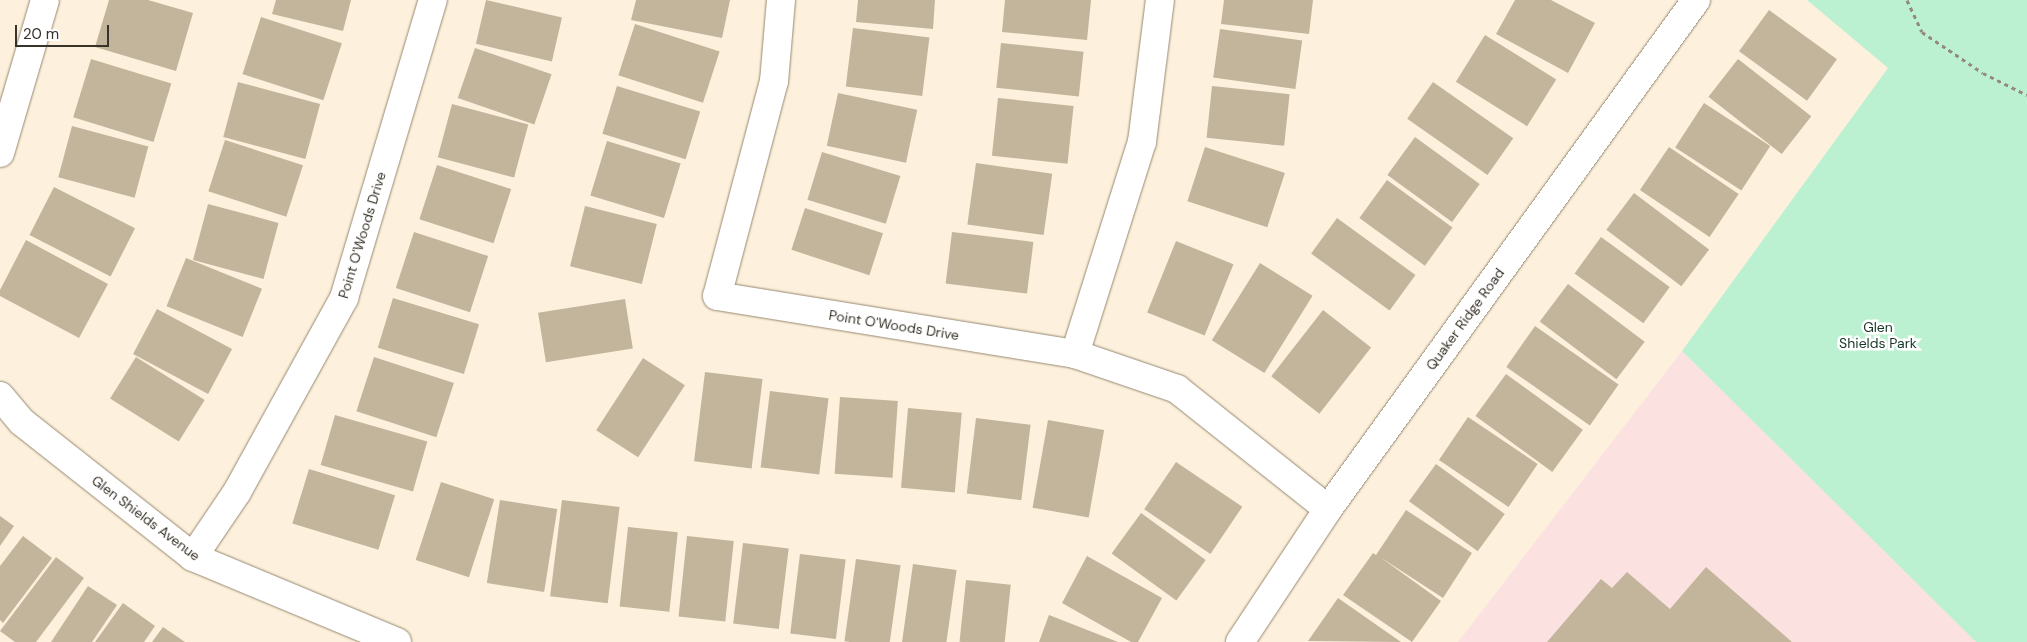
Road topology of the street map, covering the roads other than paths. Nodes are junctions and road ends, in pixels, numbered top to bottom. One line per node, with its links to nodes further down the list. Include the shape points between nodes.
1 (45, 0): 6 (street)
2 (433, 0): 10 (street, Point O'Woods Drive, via 344,298 237,492)
3 (782, 0): 7 (street, Point O'Woods Drive, via 774,81 717,296)
4 (1160, 0): 7 (street, via 1142,142)
5 (1696, 0): 9 (street, Quaker Ridge Road)
6 (0, 153)
7 (1075, 354): 9 (street, Point O'Woods Drive, via 1177,389)
8 (0, 396): 10 (street, Glen Shields Avenue, via 22,422)
9 (1328, 509): 12 (street, Quaker Ridge Road)
10 (193, 557): 11 (street, Glen Shields Avenue)
11 (397, 642)
12 (1240, 642)

